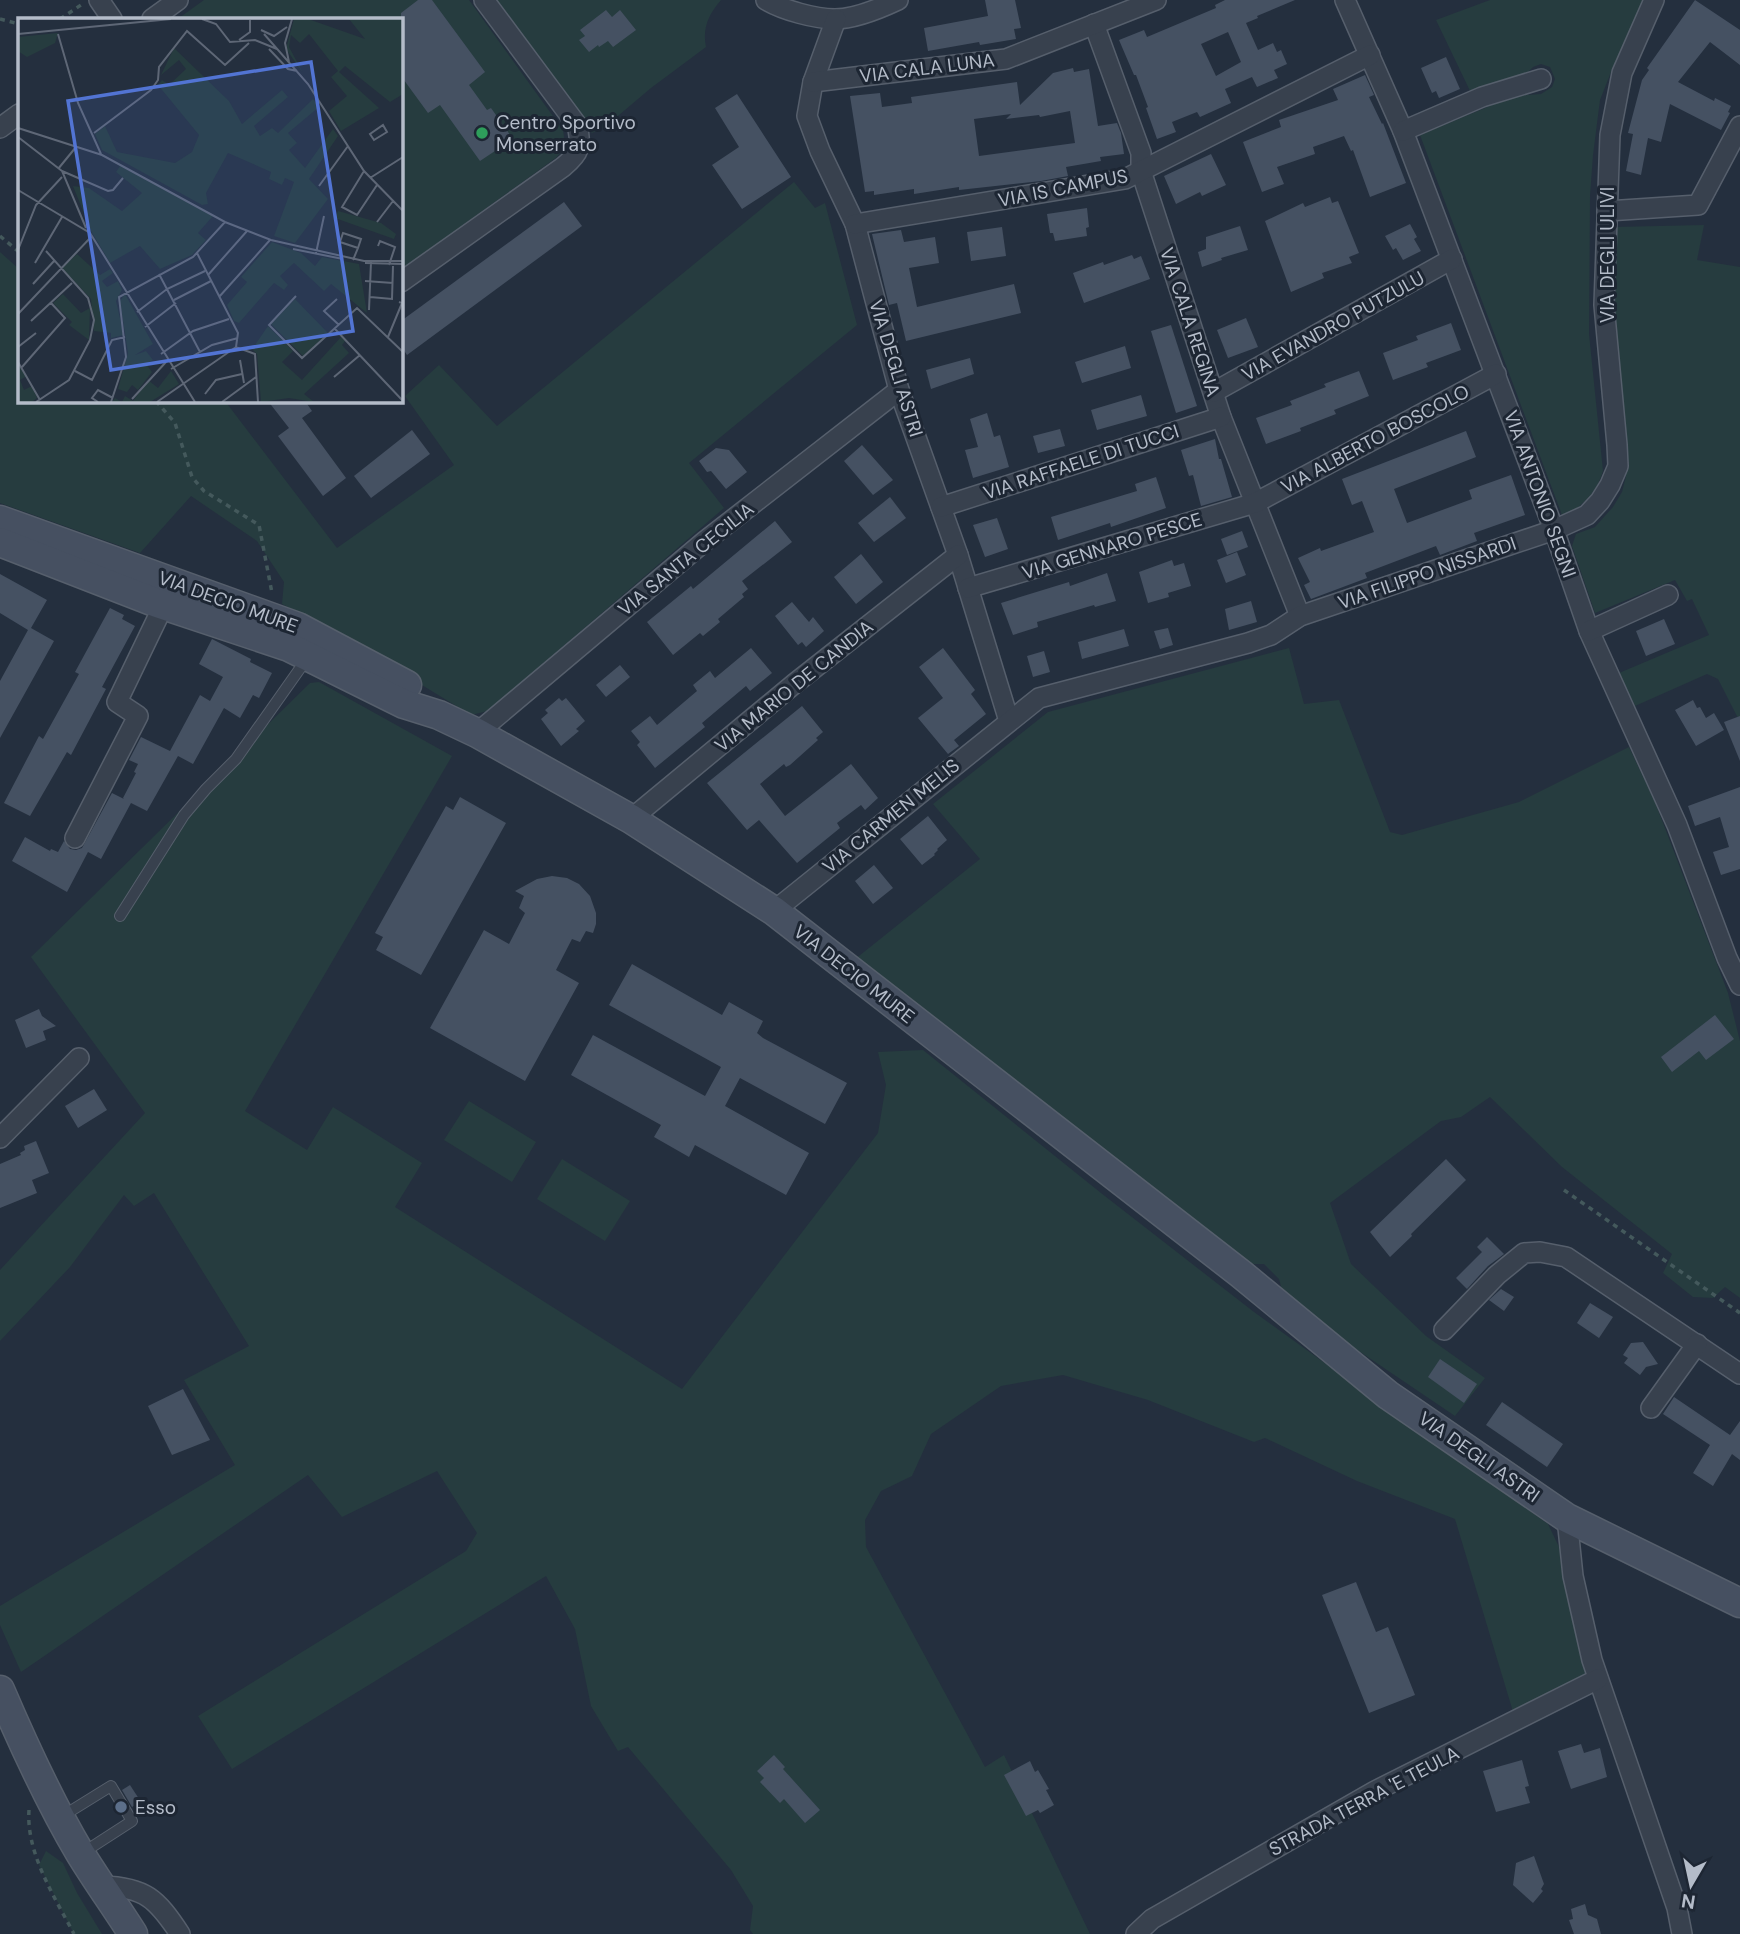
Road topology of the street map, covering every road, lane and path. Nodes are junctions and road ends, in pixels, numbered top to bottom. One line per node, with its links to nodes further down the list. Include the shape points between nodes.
1 (90, 0): 10 (path)
2 (99, 0): 11 (street)
3 (178, 0): 12 (street)
4 (484, 0): 30 (street, via 578,124 579,150 563,167)
5 (766, 0): 14 (street, via 800,14)
6 (898, 0): 14 (street)
7 (1156, 0): 16 (street, VIA CALA LUNA)
8 (1345, 0): 17 (street, VIA ANTONIO SEGNI)
9 (1654, 0): 25 (street, VIA DEGLI ULIVI, via 1622,73 1610,135)
10 (62, 18)
11 (111, 18)
12 (153, 18)
13 (0, 19): 15 (path)
14 (836, 19): 19 (street, VIA DEGLI ASTRI)
15 (18, 24)
16 (1094, 24): 19 (street, VIA CALA LUNA, via 1006,59); 24 (street, VIA CALA REGINA, via 1141,153)
17 (1370, 55): 23 (street, VIA ANTONIO SEGNI); 24 (street, VIA IS CAMPUS)
18 (1541, 79): 23 (street, via 1482,97)
19 (813, 82): 26 (street, VIA DEGLI ASTRI, via 807,116)
20 (18, 115): 22 (street)
21 (1740, 125): 25 (street, via 1698,205)
22 (0, 128)
23 (1403, 131): 29 (street, VIA ANTONIO SEGNI)
24 (1141, 171): 26 (street, VIA IS CAMPUS, via 1125,179); 33 (street, VIA CALA REGINA)
25 (1606, 211): 39 (street, VIA DEGLI ULIVI, via 1604,305 1618,466 1600,501 1587,514)
26 (855, 224): 32 (street, VIA DEGLI ASTRI)
27 (0, 236): 28 (path)
28 (18, 251)
29 (1452, 259): 31 (street, VIA ANTONIO SEGNI); 33 (street, VIA EVANDRO PUTZULU)
30 (402, 281)
31 (1496, 374): 36 (street, VIA ALBERTO BOSCOLO); 39 (street, VIA ANTONIO SEGNI)
32 (899, 390): 37 (street, VIA DEGLI ASTRI); 51 (street, VIA SANTA CECILIA, via 705,541)
33 (1214, 392): 35 (street, VIA CALA REGINA)
34 (157, 402): 46 (path, via 175,423 191,477 204,491 259,525)
35 (1221, 417): 36 (street, VIA CALA REGINA); 37 (street, VIA RAFFAELE DI TUCCI)
36 (1255, 503): 42 (street, VIA GENNARO PESCE); 45 (street, VIA CALA REGINA)
37 (941, 507): 41 (street, VIA DEGLI ASTRI)
38 (0, 520): 43 (street, VIA DECIO MURE)
39 (1554, 530): 45 (street, VIA FILIPPO NISSARDI); 47 (street, VIA ANTONIO SEGNI)
40 (0, 542): 43 (street, VIA DECIO MURE)
41 (958, 555): 42 (street, VIA DEGLI ASTRI); 52 (street, VIA MARIO DE CANDIA)
42 (968, 588): 50 (street, VIA DEGLI ASTRI)
43 (169, 594): 46 (street, VIA DECIO MURE); 48 (street, VIA DECIO MURE); 53 (street, via 117,702 138,716)
44 (1668, 595): 47 (street)
45 (1300, 616): 50 (street, VIA FILIPPO NISSARDI, via 1248,643 1039,698)
46 (276, 619): 49 (street, VIA DECIO MURE, via 414,689)
47 (1589, 631): 56 (street, VIA ANTONIO SEGNI)
48 (309, 657): 49 (street, VIA DECIO MURE, via 404,704); 55 (lane, via 236,759 184,815)
49 (439, 715): 51 (street, VIA DECIO MURE)
50 (1009, 721): 54 (street, VIA CARMEN MELIS)
51 (477, 733): 52 (street, VIA DECIO MURE)
52 (631, 819): 54 (street, VIA DECIO MURE)
53 (75, 838)
54 (774, 911): 61 (street, VIA DECIO MURE)
55 (120, 916)
56 (1733, 953): 57 (street, VIA ANTONIO SEGNI)
57 (1740, 985)
58 (79, 1058): 59 (street)
59 (0, 1138)
60 (1564, 1190): 62 (path)
61 (1241, 1275): 67 (street, VIA DEGLI ASTRI, via 1388,1395)
62 (1740, 1313)
63 (1444, 1330): 64 (street, via 1511,1263 1524,1253 1540,1252 1566,1257)
64 (1697, 1344): 65 (street); 66 (street)
65 (1740, 1374)
66 (1651, 1408)
67 (1567, 1518): 68 (street, VIA DEGLI ASTRI); 69 (street, via 1573,1576)
68 (1740, 1602)
69 (1598, 1679): 77 (street, STRADA TERRA 'E TEULA, via 1375,1791 1152,1919); 78 (street)
70 (0, 1690): 71 (street)
71 (40, 1780): 72 (street); 74 (path, via 30,1801 28,1825 39,1865)
72 (60, 1818): 73 (street); 73 (lane, via 111,1786 132,1821)
73 (95, 1875): 75 (street); 76 (street, via 144,1894 165,1911)
74 (74, 1934)
75 (133, 1934)
76 (180, 1934)
77 (1136, 1934)
78 (1682, 1934)

